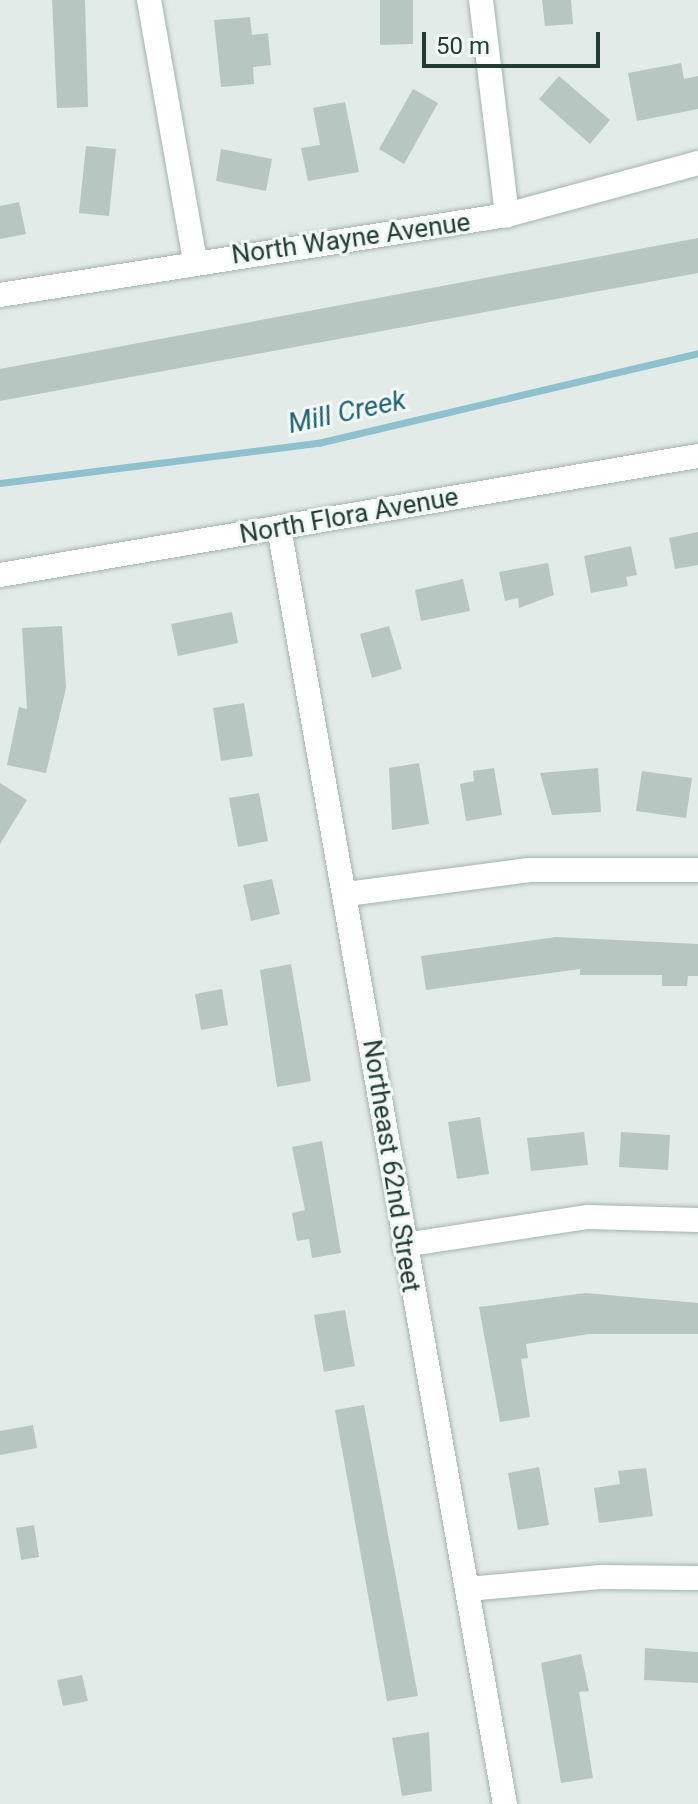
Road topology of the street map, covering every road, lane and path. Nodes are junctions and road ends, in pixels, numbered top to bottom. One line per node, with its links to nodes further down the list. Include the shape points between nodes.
1 (149, 0): 5 (street)
2 (481, 0): 4 (street)
3 (698, 163): 4 (street, North Wayne Avenue)
4 (507, 215): 5 (street, North Wayne Avenue)
5 (195, 262): 6 (street, North Wayne Avenue)
6 (0, 295)
7 (698, 456): 8 (street, North Flora Avenue)
8 (279, 528): 9 (street, North Flora Avenue); 11 (street, Northeast 62nd Street)
9 (0, 575)
10 (698, 870): 11 (street, via 529,870)
11 (347, 894): 13 (street, Northeast 62nd Street)
12 (698, 1220): 13 (street, via 576,1218)
13 (404, 1245): 15 (street, Northeast 62nd Street)
14 (698, 1578): 15 (street, via 600,1577)
15 (468, 1589): 16 (street, Northeast 62nd Street)
16 (505, 1804)

